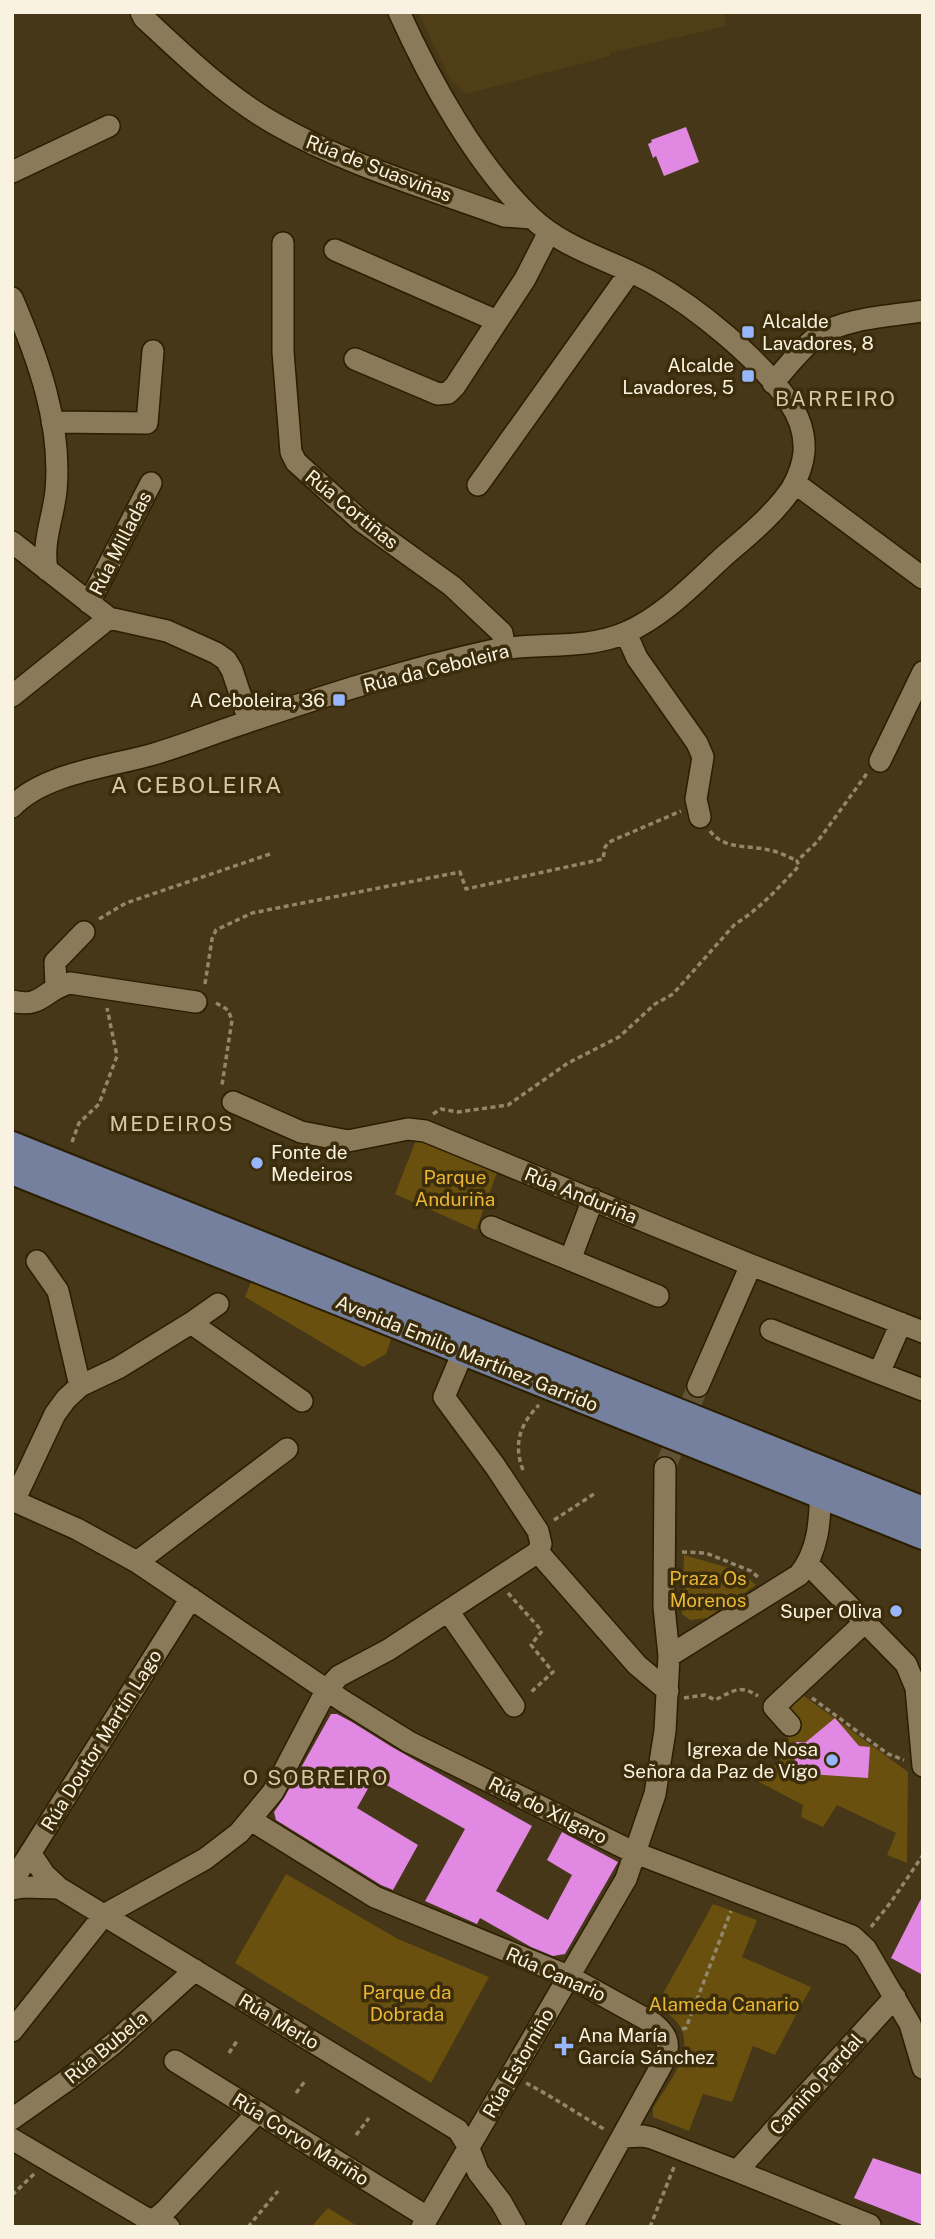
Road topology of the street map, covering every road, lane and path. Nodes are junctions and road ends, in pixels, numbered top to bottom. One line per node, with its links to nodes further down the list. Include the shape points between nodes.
1 (141, 12): 5 (street, Rúa de Suasviñas, via 225,91 275,124 327,151 504,216)
2 (399, 12): 5 (street, Rúa da Ceboleira, via 446,104 500,183)
3 (109, 126): 4 (street)
4 (12, 173)
5 (532, 218): 6 (street, Rúa da Ceboleira)
6 (549, 232): 9 (street, Rúa da Ceboleira); 12 (street)
7 (283, 243): 26 (street, Rúa Cortiñas, via 283,352 291,452 360,520 452,586 502,633)
8 (335, 250): 12 (street)
9 (630, 272): 15 (street, Rúa da Ceboleira, via 684,304 740,349); 19 (street)
10 (12, 298): 16 (street, via 43,377)
11 (923, 311): 15 (street, via 834,327 804,348)
12 (497, 321): 14 (street, via 448,393 438,394)
13 (153, 351): 16 (street, via 147,423)
14 (355, 359)
15 (773, 383): 18 (street, Rúa da Ceboleira, via 801,424 804,453)
16 (52, 422): 21 (street, via 56,490 44,554)
17 (151, 483): 23 (street, Rúa Milladas)
18 (795, 483): 22 (street); 25 (street, Rúa da Ceboleira, via 745,538 688,589)
19 (478, 485)
20 (12, 542): 21 (street, Rúa Milladas)
21 (47, 570): 23 (street, Rúa Milladas)
22 (923, 578)
23 (89, 603): 24 (street, Rúa Milladas)
24 (109, 618): 28 (street); 29 (street, Rúa Milladas, via 167,631 226,660)
25 (626, 632): 26 (street, Rúa da Ceboleira, via 588,642); 32 (street, via 637,658 703,757)
26 (505, 648): 29 (street, Rúa da Ceboleira, via 384,678)
27 (923, 672): 30 (street)
28 (12, 696)
29 (249, 721): 31 (street, Rúa da Ceboleira, via 157,753 49,782)
30 (880, 761): 34 (path, via 818,841)
31 (12, 807)
32 (698, 808): 34 (path, via 713,835 737,847 769,850); 39 (path, via 690,807 609,842 603,859 466,889 460,872 252,913 216,930)
33 (270, 854): 35 (path, via 126,903)
34 (797, 860): 41 (path, via 799,866 777,891 735,924 673,994 619,1037 568,1063 508,1104 458,1112 440,1110)
35 (84, 932): 36 (street, via 55,962)
36 (57, 986): 37 (street, via 70,983); 38 (street, via 38,1002)
37 (102, 988): 39 (street); 42 (path, via 117,1056 99,1104 79,1123)
38 (12, 1001)
39 (199, 1002): 40 (path, via 228,1010 232,1020)
40 (228, 1095): 45 (street, Rúa Anduriña, via 301,1132 348,1141 408,1129 425,1131)
41 (425, 1118)
42 (72, 1142)
43 (12, 1145): 65 (main road, Avenida Emilio Martínez Garrido)
44 (12, 1171): 56 (main road, Avenida Emilio Martínez Garrido)
45 (593, 1199): 47 (street); 49 (street, Rúa Anduriña)
46 (491, 1227): 47 (street)
47 (570, 1260): 50 (street)
48 (37, 1261): 58 (street, via 58,1292)
49 (751, 1265): 53 (street, Rúa Anduriña); 59 (street)
50 (658, 1296)
51 (218, 1304): 52 (street)
52 (191, 1323): 58 (street); 61 (street)
53 (901, 1323): 55 (street, Rúa Anduriña); 57 (street)
54 (771, 1330): 57 (street)
55 (923, 1332)
56 (463, 1352): 68 (main road, Avenida Emilio Martínez Garrido); 74 (street, via 444,1397 538,1531)
57 (879, 1373): 60 (street)
58 (80, 1386): 69 (street, via 55,1413)
59 (698, 1386)
60 (923, 1390)
61 (302, 1401)
62 (539, 1406): 66 (path, via 530,1413 518,1443)
63 (287, 1449): 75 (street)
64 (665, 1468): 73 (street, Rúa Estorniño)
65 (819, 1469): 68 (street); 70 (main road, Avenida Emilio Martínez Garrido)
66 (523, 1471)
67 (594, 1494): 71 (path)
68 (820, 1496): 72 (main road, Avenida Emilio Martínez Garrido); 76 (street, via 817,1541)
69 (13, 1500): 75 (street, Rúa do Xílgaro)
70 (923, 1510)
71 (547, 1525)
72 (923, 1536)
73 (665, 1551): 78 (path, via 706,1553 751,1571); 82 (street, Rúa Estorniño)
74 (538, 1552): 80 (street); 85 (street)
75 (137, 1562): 79 (street, Rúa do Xílgaro)
76 (808, 1564): 78 (street); 81 (street)
77 (500, 1586): 86 (path, via 542,1631 531,1645 553,1672)
78 (771, 1593): 82 (street)
79 (191, 1598): 84 (street, Rúa do Xílgaro); 92 (street, Rúa Doutor Martín Lago)
80 (448, 1611): 84 (street, via 340,1676); 86 (street)
81 (865, 1622): 83 (street); 89 (street, via 912,1676)
82 (669, 1656): 85 (street, Rúa Estorniño)
83 (795, 1686): 87 (street); 89 (path, via 888,1754)
84 (327, 1689): 90 (street, via 274,1792); 91 (street, Rúa do Xílgaro, via 409,1742)
85 (667, 1694): 87 (path, via 705,1695 715,1700 738,1688 750,1690); 91 (street, Rúa Estorniño, via 654,1794)
86 (519, 1702)
87 (774, 1707): 88 (street)
88 (790, 1725)
89 (916, 1764)
90 (251, 1820): 98 (street, via 205,1859); 101 (street, Rúa Canario, via 375,1897)
91 (633, 1852): 101 (street, Rúa Estorniño, via 626,1879); 102 (street, Rúa do Xílgaro, via 852,1936 866,1949)
92 (30, 1853): 94 (street, Rúa Doutor Martín Lago); 95 (street, Rúa Merlo)
93 (923, 1854): 99 (path)
94 (12, 1882)
95 (59, 1888): 96 (street); 98 (street, Rúa Merlo)
96 (12, 1889)
97 (732, 1909): 104 (path, via 686,2028)
98 (104, 1915): 100 (street, Rúa Merlo); 105 (street)
99 (871, 1927)
100 (195, 1970): 115 (street, Rúa Bubela, via 113,2044); 119 (street, Rúa Merlo, via 458,2130)
101 (568, 1976): 116 (street, Rúa Canario, via 653,2023 666,2036 665,2059); 119 (street, Rúa Estorniño)
102 (895, 1997): 103 (street, Rúa do Xílgaro); 121 (street, Camiño Pardal)
103 (916, 2023): 109 (street, Rúa do Xílgaro)
104 (678, 2030)
105 (12, 2031)
106 (237, 2041): 107 (path)
107 (229, 2053)
108 (175, 2061): 113 (street, Rúa Corvo Mariño)
109 (923, 2068)
110 (305, 2081): 112 (path)
111 (526, 2083): 116 (path)
112 (296, 2093)
113 (258, 2112): 127 (street, Rúa Corvo Mariño); 128 (street)
114 (369, 2118): 117 (path)
115 (12, 2119)
116 (616, 2134): 121 (street, via 652,2138); 132 (street, Rúa Canario)
117 (356, 2136)
118 (12, 2139): 128 (street)
119 (468, 2146): 122 (street, Rúa Merlo); 124 (street, Rúa Estorniño)
120 (676, 2162): 133 (path)
121 (737, 2171): 129 (street)
122 (478, 2172): 124 (street); 131 (street, Rúa Merlo)
123 (35, 2173): 126 (path)
124 (452, 2174): 127 (street, Rúa Estorniño)
125 (278, 2191): 130 (path)
126 (12, 2195)
127 (424, 2222)
128 (157, 2225)
129 (870, 2225)
130 (248, 2227)
131 (515, 2227)
132 (572, 2227)
133 (650, 2227)

